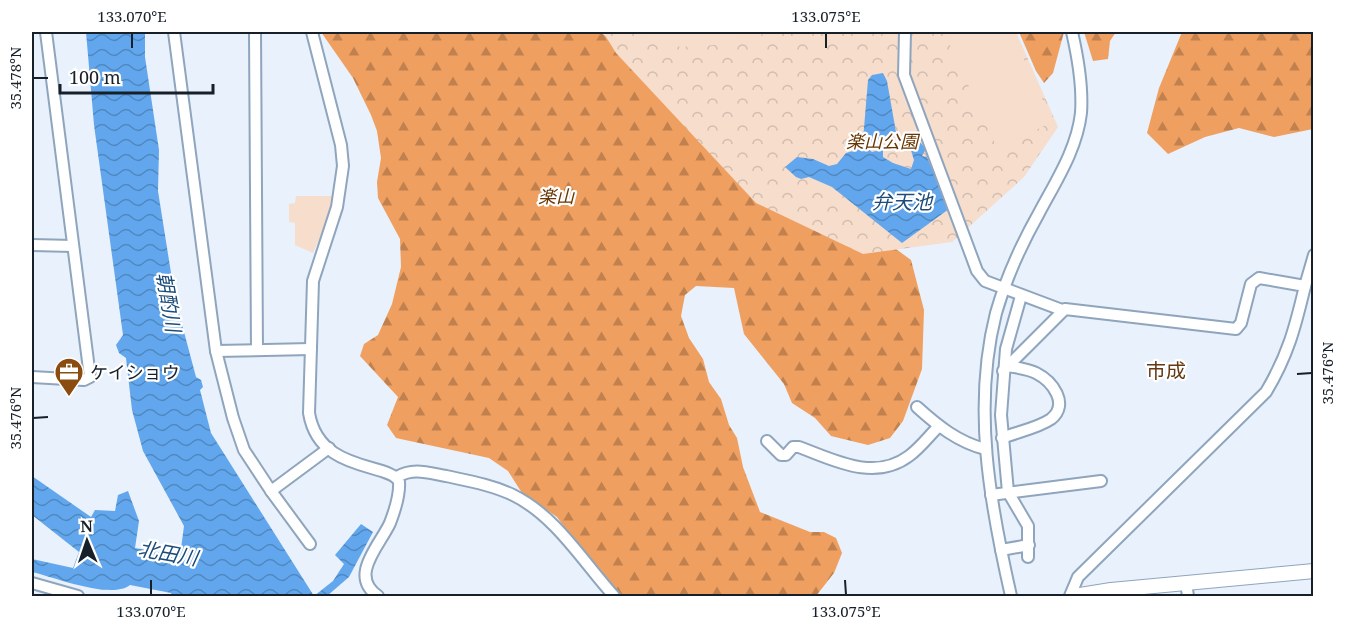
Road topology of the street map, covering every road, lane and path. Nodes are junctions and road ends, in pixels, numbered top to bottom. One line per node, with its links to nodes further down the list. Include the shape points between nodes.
1 (46, 32): 8 (street)
2 (174, 32): 16 (street)
3 (255, 32): 15 (street)
4 (312, 32): 14 (street, via 343,166 337,207 313,280)
5 (905, 32): 11 (street, via 904,75 977,271 985,281)
6 (1072, 32): 11 (street, via 1081,79 1078,130 1066,163)
7 (32, 245): 8 (street)
8 (74, 246): 18 (street, via 90,377)
9 (1314, 255): 10 (street)
10 (1305, 286): 13 (street, via 1259,278 1251,284 1236,329); 42 (street, via 1292,341 1266,392 1078,577)
11 (1003, 289): 12 (street); 24 (street, via 987,358)
12 (1021, 296): 13 (street); 17 (street, via 1010,332)
13 (1062, 310): 17 (street)
14 (311, 349): 15 (street); 23 (street, via 310,420)
15 (257, 350): 16 (street)
16 (216, 351): 27 (street, via 244,450)
17 (1006, 368): 21 (street); 21 (street, via 1037,374 1057,392 1059,400 1050,419)
18 (32, 378)
19 (917, 407): 20 (street)
20 (938, 427): 22 (street, via 909,456 870,470 799,447 781,455); 24 (street)
21 (1002, 438): 28 (street)
22 (767, 441)
23 (330, 448): 25 (street, via 354,464); 27 (street)
24 (985, 449): 29 (street)
25 (397, 477): 39 (street, via 396,506 366,569 367,584); 40 (street, via 420,471 481,483 513,495 554,525)
26 (1101, 481): 28 (street)
27 (271, 491): 30 (street)
28 (1008, 492): 29 (street); 31 (street, via 1028,526)
29 (991, 495): 32 (street)
30 (310, 544)
31 (1029, 545): 32 (street); 33 (street)
32 (1001, 550): 41 (street)
33 (1028, 557)
34 (1314, 572): 36 (main road)
35 (32, 583): 37 (street)
36 (1187, 590): 42 (main road)
37 (65, 594): 38 (street)
38 (78, 597)
39 (378, 597)
40 (614, 597)
41 (1011, 597)
42 (1072, 597)

